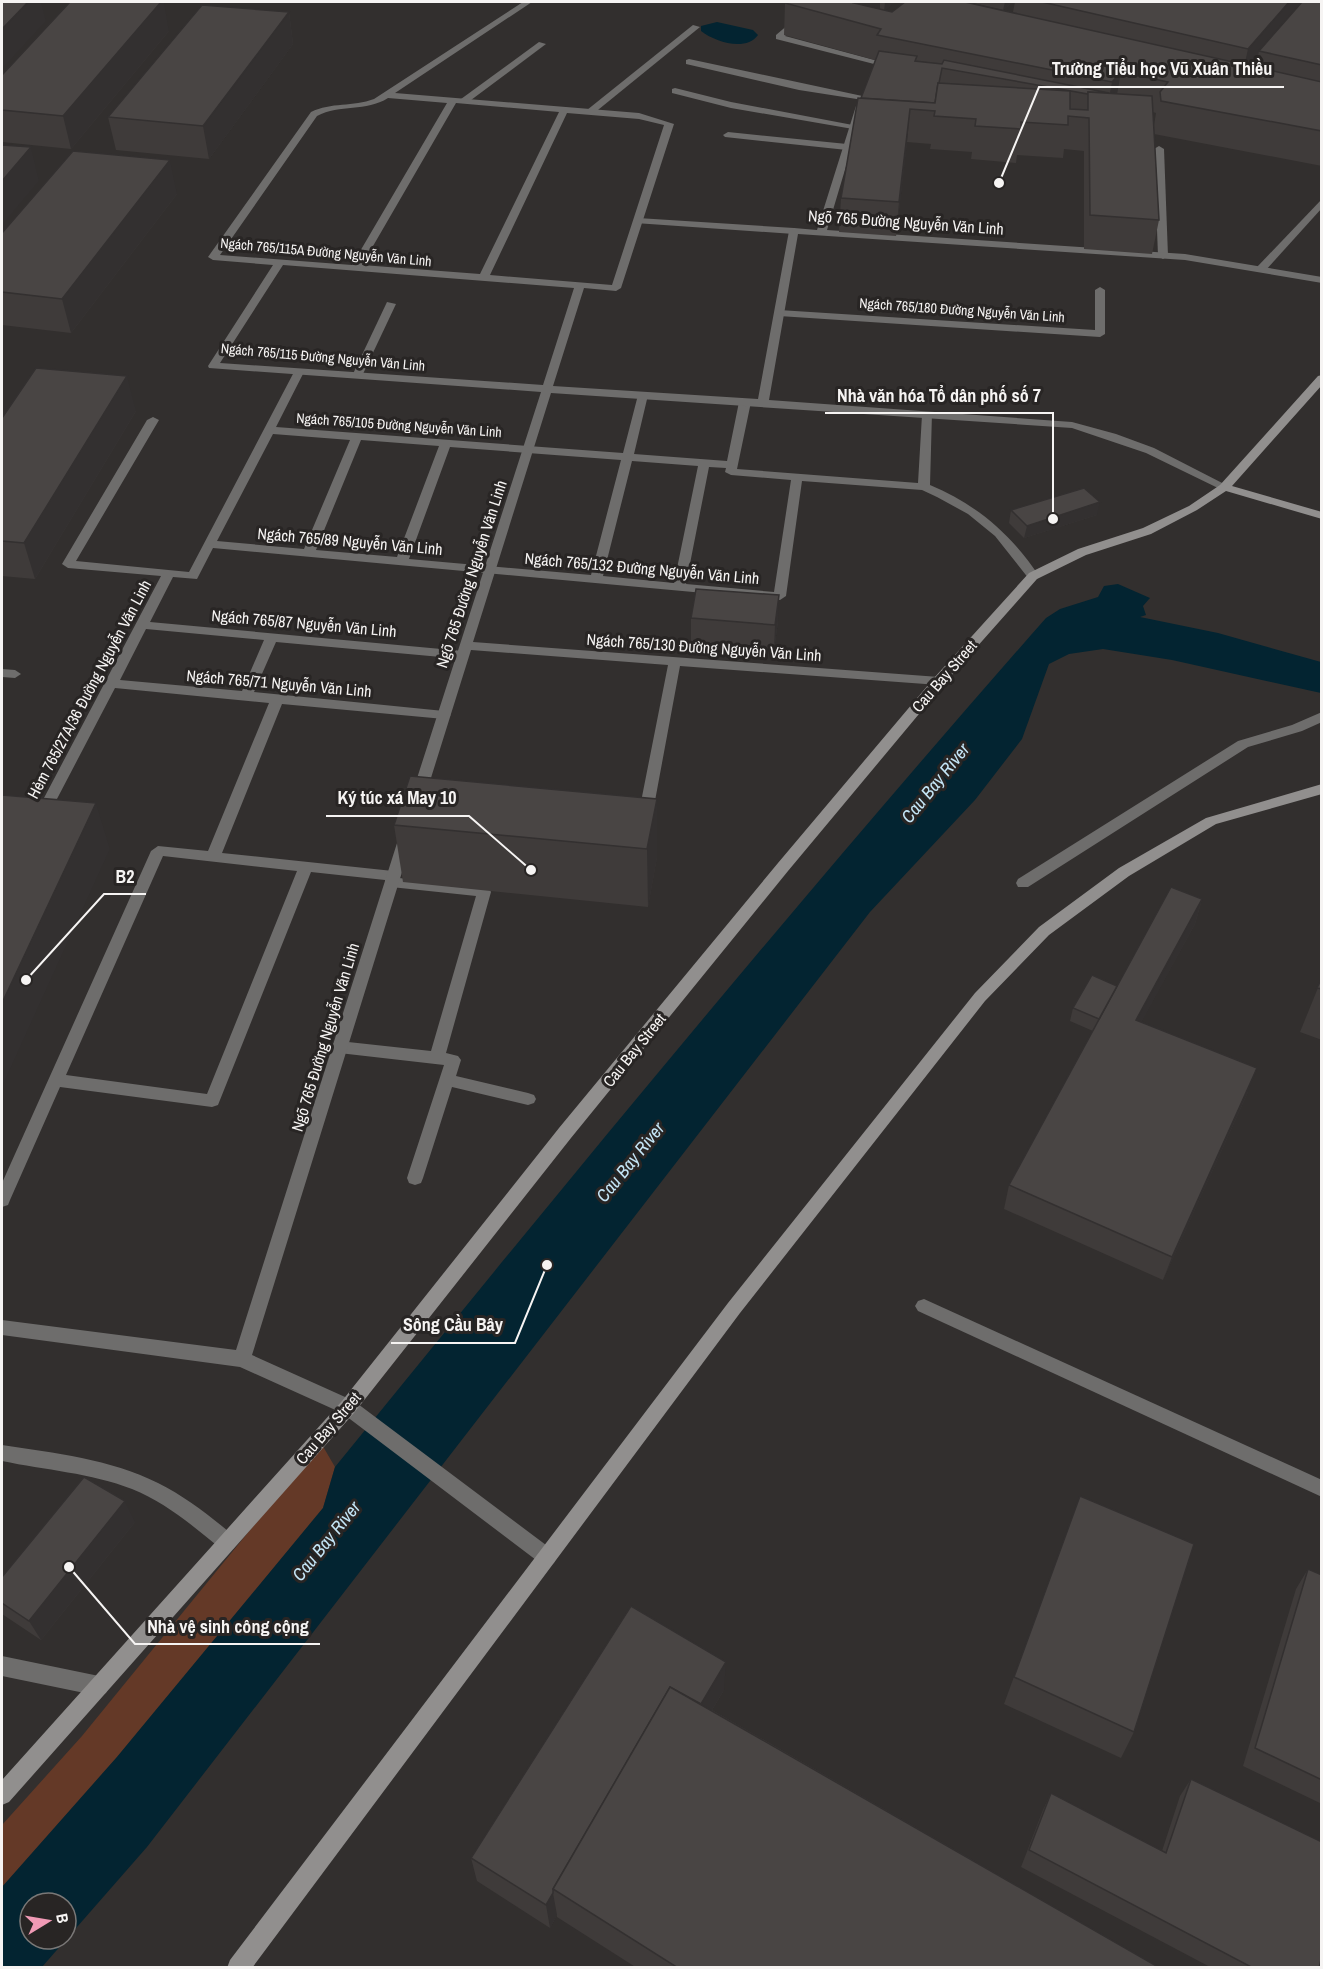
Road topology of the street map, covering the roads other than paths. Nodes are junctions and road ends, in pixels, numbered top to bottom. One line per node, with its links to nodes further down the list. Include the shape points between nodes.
1 (528, 2): 8 (street)
2 (819, 2): 6 (street, via 779,37)
3 (696, 27): 12 (street)
4 (542, 44): 10 (street)
5 (689, 62): 13 (street, via 799,87 864,93)
6 (873, 67)
7 (675, 91): 13 (street, via 753,110)
8 (388, 94): 9 (street); 22 (street, Ngách 765/115A Đường Nguyễn Văn Linh, via 363,107 327,108 314,114 213,257)
9 (453, 100): 10 (street); 23 (street)
10 (464, 101): 11 (street)
11 (564, 110): 12 (street); 25 (street)
12 (590, 112): 18 (street, via 639,116 669,124)
13 (853, 126): 15 (street)
14 (728, 135): 15 (street)
15 (847, 147): 20 (street)
16 (1159, 149): 21 (street)
17 (1322, 202): 24 (street)
18 (638, 221): 19 (street); 27 (street, Ngách 765/115A Đường Nguyễn Văn Linh, via 616,288)
19 (794, 231): 20 (street, Ngõ 765 Đường Nguyễn Văn Linh); 30 (street, Ngõ 765 Đường Nguyễn Văn Linh)
20 (821, 232): 21 (street, Ngõ 765 Đường Nguyễn Văn Linh)
21 (1163, 256): 24 (street, Ngõ 765 Đường Nguyễn Văn Linh)
22 (279, 263): 23 (street, Ngách 765/115A Đường Nguyễn Văn Linh); 31 (street, Ngách 765/115 Đường Nguyễn Văn Linh, via 213,366)
23 (355, 268): 25 (street, Ngách 765/115A Đường Nguyễn Văn Linh)
24 (1261, 269): 26 (street, Ngõ 765 Đường Nguyễn Văn Linh)
25 (483, 278): 27 (street, Ngách 765/115A Đường Nguyễn Văn Linh)
26 (1322, 280)
27 (580, 285): 34 (street)
28 (1100, 290): 30 (street, Ngách 765/180 Đường Nguyễn Văn Linh, via 1100,334)
29 (391, 304): 32 (street)
30 (779, 313): 37 (street, Ngõ 765 Đường Nguyễn Văn Linh)
31 (299, 372): 32 (street, Ngách 765/115 Đường Nguyễn Văn Linh); 40 (street, Hẻm 765/27A/36 Đường Nguyễn Văn Linh)
32 (357, 376): 34 (street, Ngách 765/115 Đường Nguyễn Văn Linh)
33 (1322, 378): 49 (street, Cau Bay Street)
34 (547, 389): 35 (street); 43 (street, Ngõ 765 Đường Nguyễn Văn Linh)
35 (643, 395): 36 (street); 44 (street)
36 (745, 402): 37 (street); 46 (street)
37 (763, 403): 38 (street)
38 (928, 415): 48 (street); 49 (street, via 1072,425 1105,432)
39 (153, 420): 55 (street, via 68,564)
40 (268, 430): 41 (street, Ngách 765/105 Đường Nguyễn Văn Linh); 51 (street, Hẻm 765/27A/36 Đường Nguyễn Văn Linh)
41 (357, 436): 42 (street, Ngách 765/105 Đường Nguyễn Văn Linh); 52 (street)
42 (446, 444): 43 (street, Ngách 765/105 Đường Nguyễn Văn Linh); 53 (street)
43 (528, 450): 44 (street, Ngách 765/105 Đường Nguyễn Văn Linh); 54 (street, Ngõ 765 Đường Nguyễn Văn Linh)
44 (627, 458): 45 (street, Ngách 765/105 Đường Nguyễn Văn Linh); 57 (street)
45 (704, 464): 46 (street, Ngách 765/105 Đường Nguyễn Văn Linh); 58 (street)
46 (731, 465): 47 (street, Ngách 765/105 Đường Nguyễn Văn Linh, via 731,472)
47 (797, 478): 48 (street); 58 (street, Ngách 765/132 Đường Nguyễn Văn Linh, via 780,596)
48 (924, 487): 56 (street, via 978,513 1021,556)
49 (1224, 487): 50 (street); 56 (street, Cau Bay Street, via 1147,531 1082,552)
50 (1322, 516)
51 (208, 544): 52 (street, Ngách 765/89 Nguyễn Văn Linh); 55 (street, Hẻm 765/27A/36 Đường Nguyễn Văn Linh, via 193,576)
52 (308, 554): 53 (street, Ngách 765/89 Nguyễn Văn Linh)
53 (401, 563): 54 (street, Ngách 765/89 Nguyễn Văn Linh)
54 (490, 571): 57 (street, Ngách 765/132 Đường Nguyễn Văn Linh); 61 (street, Ngõ 765 Đường Nguyễn Văn Linh)
55 (169, 573): 59 (street, Hẻm 765/27A/36 Đường Nguyễn Văn Linh)
56 (1034, 576): 63 (street, Cau Bay Street)
57 (596, 581): 58 (street, Ngách 765/132 Đường Nguyễn Văn Linh)
58 (679, 588)
59 (142, 624): 60 (street, Ngách 765/87 Nguyễn Văn Linh); 64 (street, Hẻm 765/27A/36 Đường Nguyễn Văn Linh)
60 (272, 637): 61 (street, Ngách 765/87 Nguyễn Văn Linh); 65 (street)
61 (464, 651): 62 (street, Ngách 765/130 Đường Nguyễn Văn Linh); 67 (street, Ngõ 765 Đường Nguyễn Văn Linh)
62 (675, 662): 63 (street, Ngách 765/130 Đường Nguyễn Văn Linh); 71 (street)
63 (939, 681): 86 (street, Cau Bay Street, via 565,1133)
64 (111, 683): 65 (street, Ngách 765/71 Nguyễn Văn Linh); 70 (street, Hẻm 765/27A/36 Đường Nguyễn Văn Linh, via 38,823)
65 (246, 696): 66 (street, Ngách 765/71 Nguyễn Văn Linh)
66 (277, 700): 67 (street, Ngách 765/71 Nguyễn Văn Linh); 72 (street)
67 (444, 715): 74 (street, Ngõ 765 Đường Nguyễn Văn Linh)
68 (1322, 716): 75 (street, via 1243,744)
69 (1322, 789): 90 (street, via 1211,822 1124,872 1044,931 980,997 922,1070 734,1308)
70 (29, 822)
71 (641, 835)
72 (213, 857): 73 (street); 78 (street, via 158,851)
73 (306, 867): 74 (street); 78 (street, via 212,1101)
74 (392, 879): 76 (street, Ngõ 765 Đường Nguyễn Văn Linh); 77 (street, via 484,892)
75 (1023, 883)
76 (339, 1047): 77 (street); 85 (street, Ngõ 765 Đường Nguyễn Văn Linh)
77 (437, 1058): 79 (street, via 453,1060)
78 (56, 1080): 82 (street)
79 (447, 1080): 80 (street); 81 (street)
80 (528, 1099)
81 (415, 1178)
82 (2, 1200)
83 (924, 1306): 88 (street)
84 (2, 1328): 85 (street)
85 (242, 1359): 86 (street)
86 (348, 1407): 89 (street, Cau Bay Street); 90 (street)
87 (2, 1453): 89 (street, via 126,1478 180,1505)
88 (1322, 1489)
89 (227, 1542): 92 (street, Cau Bay Street)
90 (548, 1557): 94 (street)
91 (2, 1666): 92 (street)
92 (99, 1686): 93 (street, Cau Bay Street)
93 (2, 1795)
94 (238, 1968)

